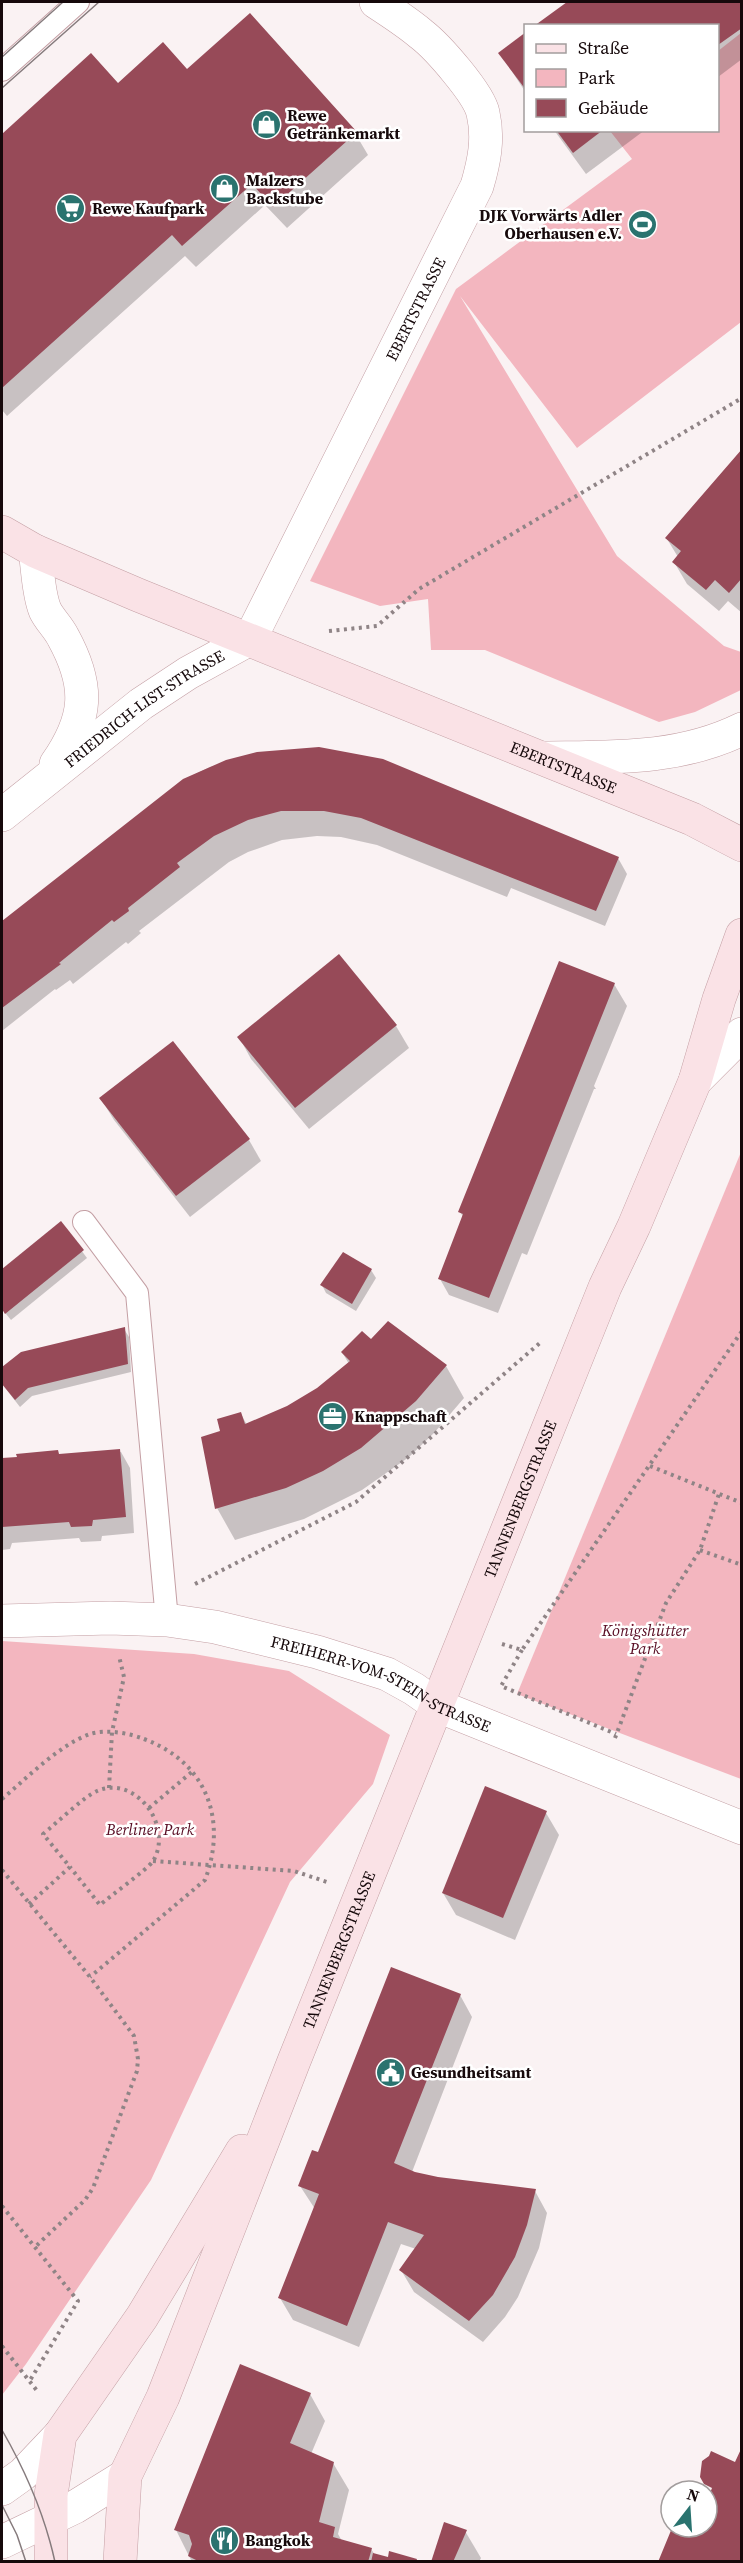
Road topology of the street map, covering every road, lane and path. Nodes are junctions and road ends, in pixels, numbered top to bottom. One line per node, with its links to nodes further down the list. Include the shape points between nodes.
1 (78, 2): 3 (lane)
2 (376, 2): 8 (street, EBERTSTRASSE, via 423,35 472,90 483,111 485,158 477,186)
3 (2, 70)
4 (741, 398): 7 (path, via 419,588 377,626)
5 (2, 532): 6 (main road, EBERTSTRASSE)
6 (35, 551): 8 (main road, EBERTSTRASSE); 11 (street, FRIEDRICH-LIST-STRASSE, via 45,610 74,659 82,694 71,742)
7 (319, 632)
8 (250, 639): 10 (main road, EBERTSTRASSE); 11 (street, FRIEDRICH-LIST-STRASSE, via 141,704)
9 (741, 729): 10 (street, via 687,749 642,757)
10 (544, 759): 13 (main road, EBERTSTRASSE, via 692,819)
11 (42, 783): 12 (street, FRIEDRICH-LIST-STRASSE)
12 (2, 815)
13 (741, 845)
14 (741, 935): 16 (main road, TANNENBERGSTRASSE)
15 (741, 1034): 16 (street)
16 (695, 1082): 28 (main road, TANNENBERGSTRASSE, via 605,1287)
17 (84, 1222): 25 (lane, via 137,1293)
18 (741, 1331): 20 (path)
19 (543, 1341): 25 (path, via 356,1502)
20 (650, 1466): 21 (path); 29 (path)
21 (719, 1494): 22 (path); 23 (path)
22 (741, 1503)
23 (700, 1550): 24 (path); 29 (path, via 666,1603 616,1734 501,1686)
24 (741, 1565)
25 (167, 1609): 26 (street, FREIHERR-VOM-STEIN-STRASSE); 30 (street, FREIHERR-VOM-STEIN-STRASSE, via 215,1627 387,1674)
26 (111, 1618): 27 (street, FREIHERR-VOM-STEIN-STRASSE); 31 (path, via 124,1677)
27 (2, 1621)
28 (467, 1633): 29 (path); 30 (main road, TANNENBERGSTRASSE)
29 (522, 1650)
30 (438, 1706): 36 (street, FREIHERR-VOM-STEIN-STRASSE); 41 (main road, TANNENBERGSTRASSE)
31 (112, 1732): 32 (path, via 154,1742); 33 (path); 34 (path, via 92,1734 70,1744)
32 (193, 1771): 35 (path); 38 (path, via 204,1786 211,1808)
33 (109, 1788): 35 (path, via 136,1795); 39 (path, via 96,1791 43,1834)
34 (2, 1799)
35 (149, 1808): 37 (path, via 157,1825)
36 (741, 1828)
37 (153, 1861): 38 (path); 39 (path, via 100,1905)
38 (211, 1864): 41 (path, via 294,1871); 43 (path, via 205,1880)
39 (70, 1867): 42 (path)
40 (2, 1870): 42 (path)
41 (363, 1894): 44 (main road, TANNENBERGSTRASSE)
42 (29, 1904): 43 (path)
43 (90, 1977): 46 (path, via 134,2037 136,2071 93,2188)
44 (294, 2061): 50 (main road, TANNENBERGSTRASSE, via 142,2317); 51 (main road, TANNENBERGSTRASSE, via 163,2397)
45 (2, 2206): 46 (path)
46 (35, 2247): 48 (path, via 78,2301)
47 (2, 2346): 48 (path)
48 (29, 2382): 49 (path)
49 (38, 2392)
50 (60, 2435): 52 (street, TANNENBERGSTRASSE, via 24,2474); 53 (main road, TANNENBERGSTRASSE)
51 (125, 2476): 53 (street, via 101,2493); 58 (main road, TANNENBERGSTRASSE)
52 (2, 2489)
53 (50, 2518): 54 (street); 57 (main road, TANNENBERGSTRASSE)
54 (2, 2542)
55 (2, 2553): 56 (street)
56 (22, 2562)
57 (51, 2562)
58 (120, 2562)

